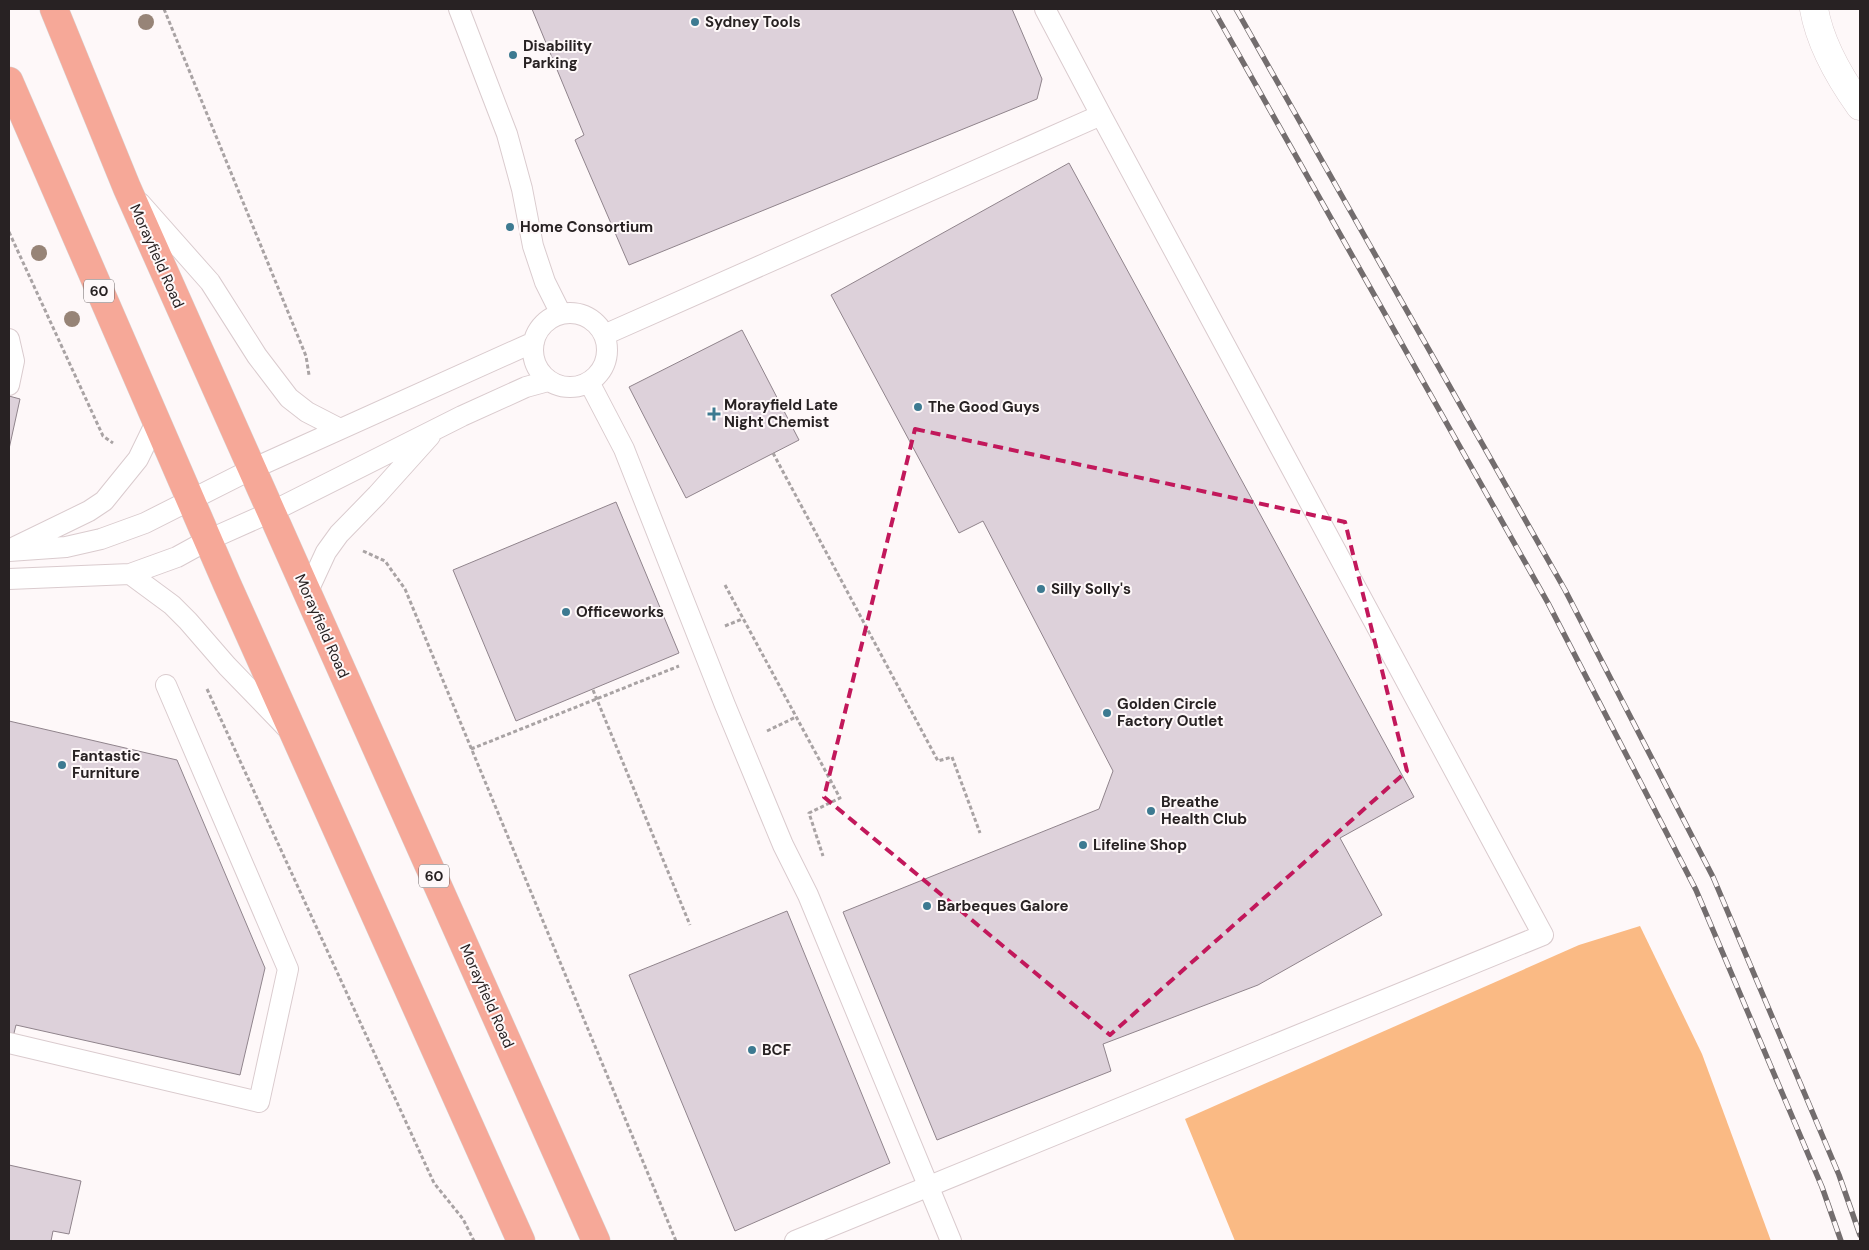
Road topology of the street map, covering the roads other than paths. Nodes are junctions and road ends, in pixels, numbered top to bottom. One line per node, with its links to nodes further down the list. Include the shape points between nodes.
1 (54, 9): 8 (main road, Morayfield Road / 60)
2 (458, 9): 9 (lane, via 507,134 533,246 545,282)
3 (1044, 9): 7 (lane)
4 (1814, 9): 6 (street, via 1824,42)
5 (9, 81): 16 (main road, 60)
6 (1860, 106)
7 (1101, 115): 10 (lane); 30 (lane, via 1543,935)
8 (127, 188): 17 (lane, via 210,282 257,356 290,398 307,412); 19 (main road, Morayfield Road / 60)
9 (561, 314): 10 (lane, via 581,315 591,320); 12 (lane, via 543,324)
10 (604, 336): 14 (lane, via 607,346 604,366)
11 (9, 340): 15 (lane, via 14,361)
12 (534, 342): 13 (lane, via 535,364); 17 (lane)
13 (548, 381): 14 (lane, via 568,387); 18 (lane, via 526,387)
14 (589, 382): 30 (lane, via 624,449 728,713 783,845 808,895)
15 (9, 386)
16 (156, 422): 20 (main road, 60); 23 (lane, via 138,459 104,501)
17 (340, 429): 19 (lane)
18 (436, 429): 21 (lane); 26 (lane, via 339,534 326,552)
19 (252, 469): 20 (lane); 21 (main road, Morayfield Road / 60)
20 (190, 500): 22 (main road, 60); 23 (lane, via 145,523 101,539 66,547)
21 (271, 512): 22 (lane); 26 (main road, Morayfield Road / 60)
22 (208, 540): 24 (lane, via 177,557); 28 (main road, 60)
23 (9, 551)
24 (130, 574): 25 (lane); 28 (lane, via 172,605)
25 (9, 579)
26 (307, 592): 32 (main road, Morayfield Road / 60)
27 (166, 685): 29 (lane, via 288,969 259,1102)
28 (295, 735): 31 (main road, 60)
29 (9, 1043)
30 (928, 1186): 33 (lane); 34 (lane)
31 (521, 1241)
32 (596, 1241)
33 (795, 1241)
34 (951, 1241)

